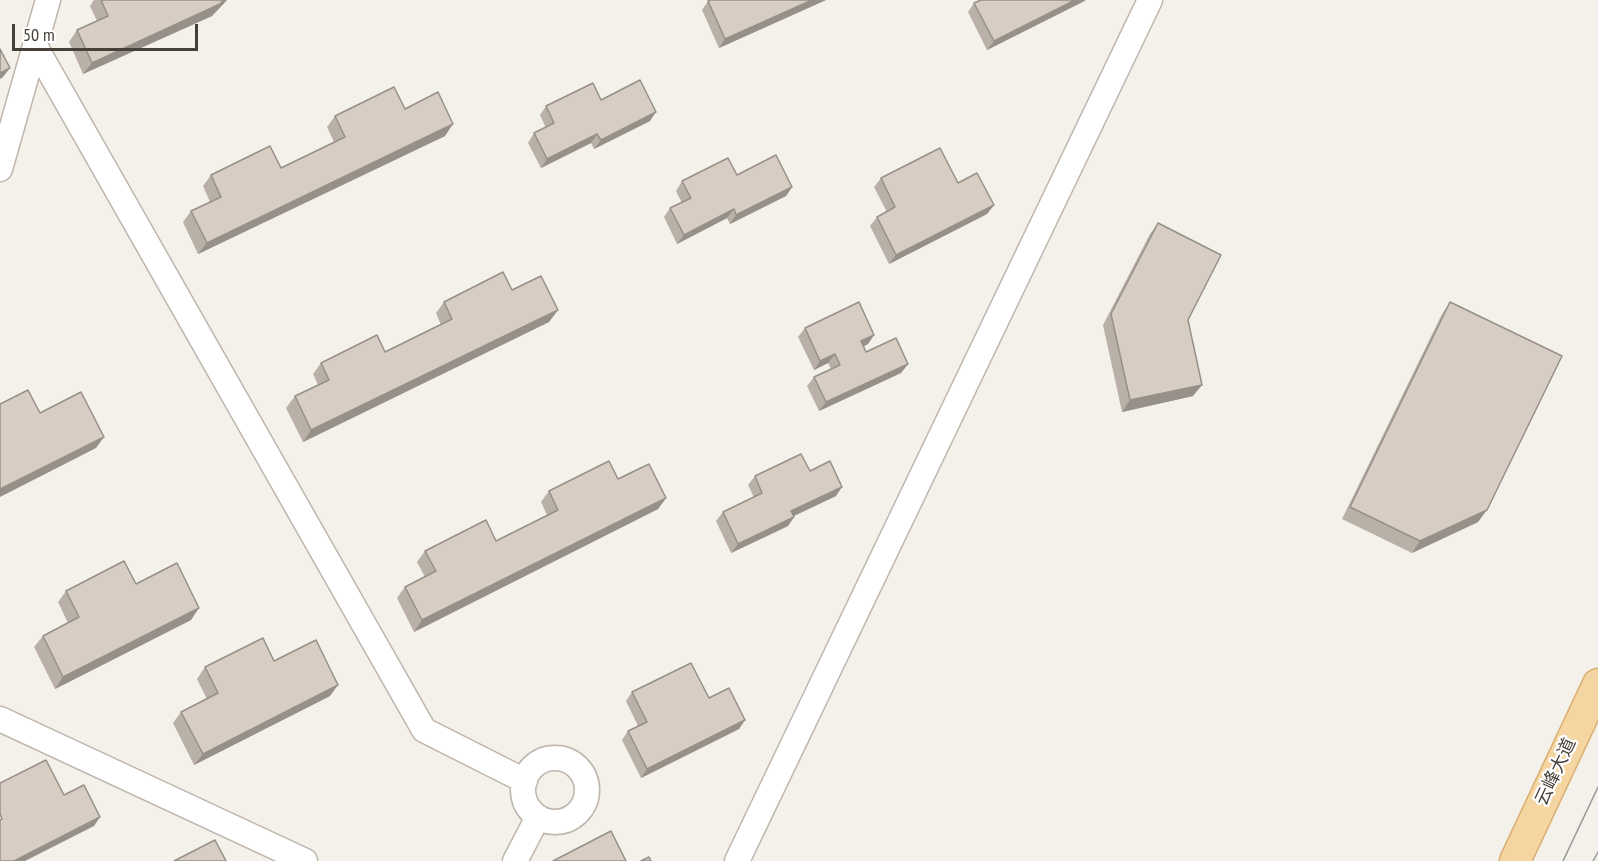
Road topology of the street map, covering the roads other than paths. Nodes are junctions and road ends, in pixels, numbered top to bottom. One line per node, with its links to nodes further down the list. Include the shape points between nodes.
1 (1150, 0): 11 (street)
2 (43, 1): 3 (street)
3 (35, 46): 4 (street); 7 (street, via 424,730)
4 (0, 169)
5 (1598, 684): 12 (main road, 云峰大道)
6 (0, 718): 9 (street)
7 (525, 781): 8 (street, via 524,797); 8 (street, via 534,766 553,758 572,763 585,779 586,800 572,817 549,821)
8 (538, 817): 10 (street)
9 (305, 861)
10 (515, 861)
11 (737, 861)
12 (1515, 861)

